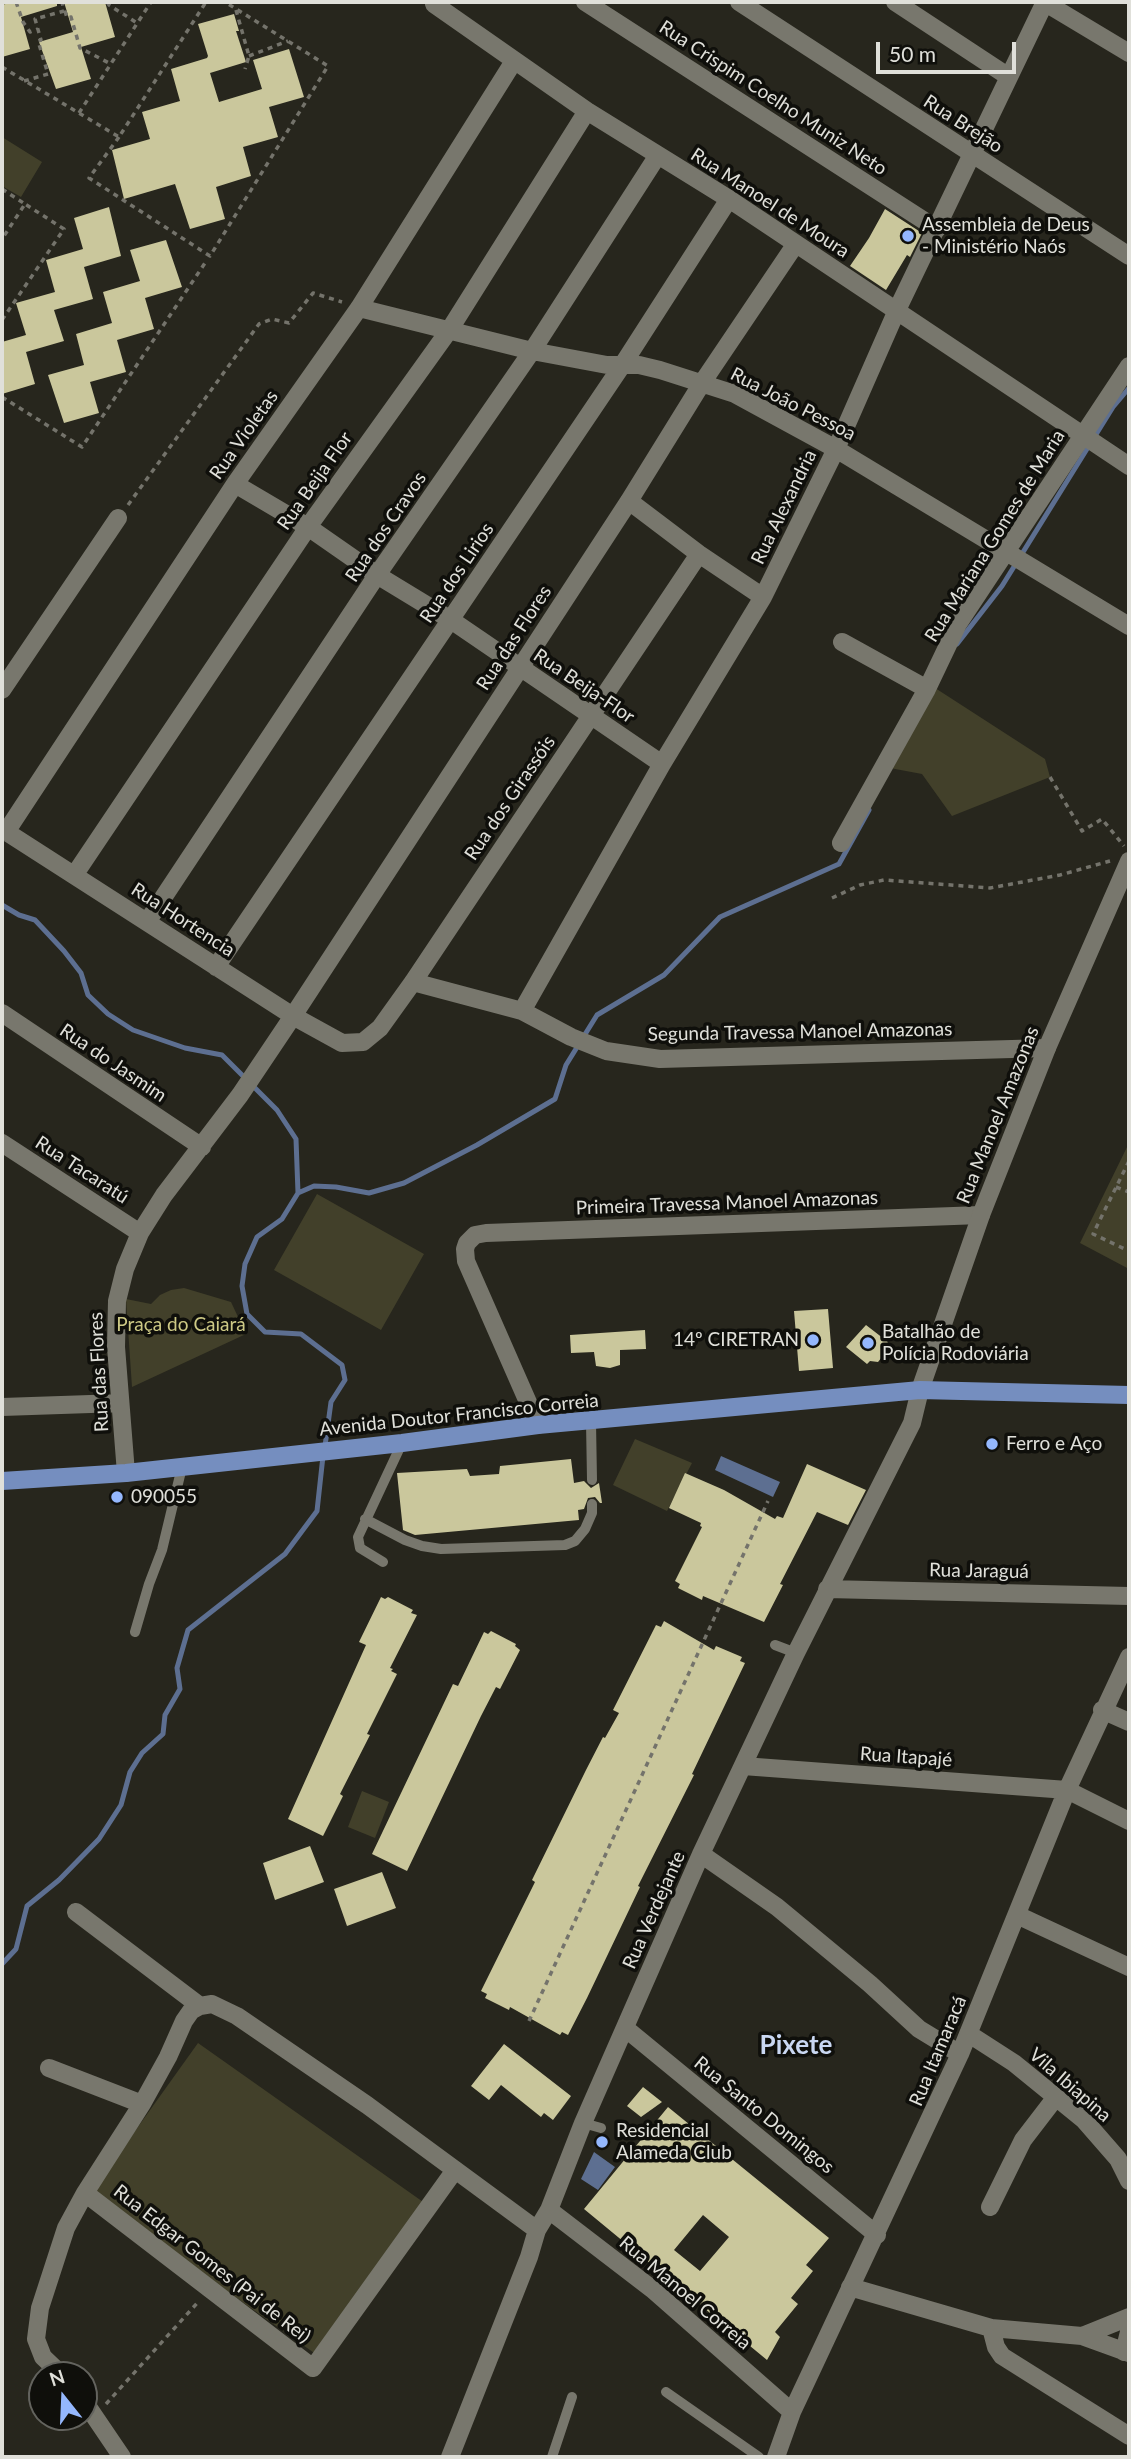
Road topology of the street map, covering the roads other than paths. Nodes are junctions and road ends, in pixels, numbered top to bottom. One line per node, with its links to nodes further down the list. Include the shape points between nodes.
1 (585, 2): 13 (street, Rua Crispim Coelho Muniz Neto)
2 (739, 2): 11 (street, Rua Brejão)
3 (895, 2): 8 (street)
4 (1045, 2): 6 (street); 8 (street, Rua Alexandria)
5 (434, 4): 7 (street, Rua Manoel de Moura)
6 (1129, 53)
7 (514, 61): 9 (street, Rua Manoel de Moura); 16 (street, Rua Violetas)
8 (1009, 77): 11 (street, Rua Alexandria)
9 (587, 111): 10 (street, Rua Manoel de Moura); 18 (street, Rua Beija Flor)
10 (658, 155): 12 (street, Rua Manoel de Moura); 19 (street, Rua dos Cravos)
11 (972, 155): 13 (street, Rua Alexandria); 15 (street, Rua Brejão)
12 (729, 199): 14 (street, Rua Manoel de Moura); 20 (street, Rua dos Lirios)
13 (937, 229): 17 (street, Rua Alexandria)
14 (795, 245): 17 (street, Rua Manoel de Moura); 22 (street, Rua das Flores)
15 (1129, 257)
16 (359, 308): 18 (street, Rua João Pessoa); 26 (street, Rua Violetas)
17 (897, 310): 23 (street, Rua Manoel de Moura); 24 (street, Rua Alexandria)
18 (450, 329): 19 (street, Rua João Pessoa); 29 (street, Rua Beija Flor)
19 (532, 351): 20 (street, Rua João Pessoa); 32 (street, Rua dos Cravos)
20 (623, 364): 22 (street, Rua João Pessoa); 34 (street, Rua dos Lirios)
21 (1129, 366): 23 (street, Rua Mariana Gomes de Maria)
22 (702, 383): 24 (street, Rua João Pessoa, via 735,394); 27 (street, Rua das Flores)
23 (1086, 439): 25 (street, Rua Manoel de Moura); 30 (street, Rua Mariana Gomes de Maria)
24 (836, 449): 30 (street, Rua João Pessoa); 33 (street, Rua Alexandria)
25 (1129, 466)
26 (235, 484): 29 (street, Rua Beija-Flor); 42 (street, Rua Violetas)
27 (629, 501): 31 (street); 37 (street, Rua das Flores)
28 (118, 518): 39 (street)
29 (308, 527): 32 (street, Rua Beija-Flor); 45 (street, Rua Beija Flor)
30 (1007, 552): 35 (street, Rua João Pessoa); 38 (street, Rua Mariana Gomes de Maria, via 958,624)
31 (699, 554): 33 (street); 40 (street, Rua dos Girassóis)
32 (377, 575): 34 (street, Rua Beija-Flor); 46 (street, Rua dos Cravos)
33 (763, 597): 41 (street, Rua Alexandria)
34 (451, 620): 37 (street, Rua Beija-Flor); 47 (street, Rua dos Lirios)
35 (1129, 626)
36 (842, 642): 38 (street)
37 (520, 668): 40 (street, Rua Beija-Flor); 51 (street, Rua das Flores)
38 (927, 689): 43 (street, Rua Mariana Gomes de Maria)
39 (2, 690)
40 (590, 714): 41 (street, Rua Beija-Flor); 48 (street, Rua dos Girassóis)
41 (662, 764): 49 (street, Rua Alexandria)
42 (4, 830): 45 (street, Rua Hortencia)
43 (841, 843)
44 (1124, 860): 53 (street, Rua Manoel Amazonas)
45 (75, 874): 46 (street, Rua Hortencia)
46 (147, 922): 47 (street, Rua Hortencia)
47 (216, 967): 51 (street, Rua Hortencia)
48 (413, 982): 49 (street); 52 (street, Rua dos Girassóis, via 373,1037)
49 (522, 1011): 53 (street, Segunda Travessa Manoel Amazonas, via 606,1051 660,1059)
50 (2, 1013): 55 (street, Rua do Jasmim)
51 (293, 1016): 52 (street, Rua Hortencia); 55 (street, Rua das Flores)
52 (342, 1043)
53 (1047, 1048): 56 (street, Rua Manoel Amazonas)
54 (2, 1143): 57 (street, Rua Tacaratú)
55 (202, 1147): 57 (street, Rua das Flores)
56 (981, 1215): 58 (street, Rua Manoel Amazonas); 63 (street, Primeira Travessa Manoel Amazonas, via 475,1235 467,1243 466,1261)
57 (140, 1233): 60 (street, Rua das Flores, via 117,1301)
58 (920, 1390): 59 (main road, Avenida Doutor Francisco Correia); 62 (main road, Avenida Doutor Francisco Correia); 72 (street, Rua Verdejante, via 912,1423)
59 (1128, 1391)
60 (120, 1403): 61 (street); 66 (street, Rua das Flores)
61 (2, 1407)
62 (591, 1422): 63 (main road, Avenida Doutor Francisco Correia); 67 (lane)
63 (538, 1425): 64 (main road, Avenida Doutor Francisco Correia)
64 (402, 1443): 65 (main road, Avenida Doutor Francisco Correia); 70 (lane)
65 (182, 1467): 66 (main road, Avenida Doutor Francisco Correia); 74 (lane, via 162,1550)
66 (126, 1473): 68 (main road, Avenida Doutor Francisco Correia)
67 (592, 1480)
68 (2, 1481)
69 (592, 1509): 70 (lane, via 575,1541 565,1545 441,1549 405,1540)
70 (365, 1519): 71 (lane, via 358,1537 360,1548)
71 (383, 1562)
72 (827, 1589): 73 (street, Rua Jaraguá); 76 (street, Rua Verdejante)
73 (1129, 1596)
74 (135, 1632)
75 (775, 1645): 76 (lane)
76 (796, 1653): 80 (street, Rua Verdejante)
77 (1129, 1657): 78 (street, Rua Itamaracá)
78 (1102, 1710): 79 (street); 81 (street, Rua Itamaracá)
79 (1129, 1722)
80 (743, 1766): 81 (street, Rua Itapajé); 83 (street, Rua Verdejante)
81 (1067, 1790): 82 (street); 85 (street, Rua Itamaracá)
82 (1129, 1821)
83 (701, 1854): 88 (street, Rua Verdejante); 90 (street, via 776,1907 919,2029)
84 (76, 1912): 87 (street)
85 (1017, 1915): 86 (street); 89 (street, Rua Itamaracá)
86 (1129, 1967)
87 (200, 2006): 93 (street, via 184,2021); 96 (street, via 212,2004 237,2016)
88 (625, 2028): 94 (street, Rua Verdejante); 102 (street, Rua Santo Domingos)
89 (969, 2034): 90 (street, Rua Itamaracá); 92 (street, Vila Ibiapina)
90 (960, 2054): 102 (street, Rua Itamaracá)
91 (48, 2068): 93 (street)
92 (1056, 2097): 97 (street, Vila Ibiapina, via 1084,2120 1118,2159); 99 (street, via 1023,2140)
93 (142, 2104): 98 (street)
94 (583, 2123): 95 (lane); 100 (street, Rua Verdejante)
95 (601, 2128)
96 (455, 2170): 98 (street, Rua Edgar Gomes (Pai de Rei), via 313,2368); 101 (street)
97 (1129, 2181)
98 (85, 2193): 109 (street, via 66,2228 40,2308 36,2339)
99 (990, 2207)
100 (549, 2210): 101 (street, Rua Verdejante); 112 (street, Rua Manoel Correia, via 652,2289)
101 (537, 2230): 116 (street, Rua Verdejante)
102 (877, 2235): 103 (street, Rua Itamaracá)
103 (850, 2287): 105 (street); 112 (street, Rua Itamaracá)
104 (1129, 2317): 107 (street)
105 (991, 2328): 107 (street); 114 (street, via 1002,2356)
106 (1129, 2332): 108 (street)
107 (1082, 2336): 108 (street)
108 (1127, 2353)
109 (47, 2361)
110 (666, 2392): 118 (lane)
111 (572, 2397): 117 (lane)
112 (792, 2412): 119 (street, Rua Itamaracá)
113 (98, 2421): 115 (street)
114 (1129, 2436)
115 (122, 2457)
116 (450, 2457)
117 (552, 2457)
118 (759, 2457)
119 (776, 2457)

